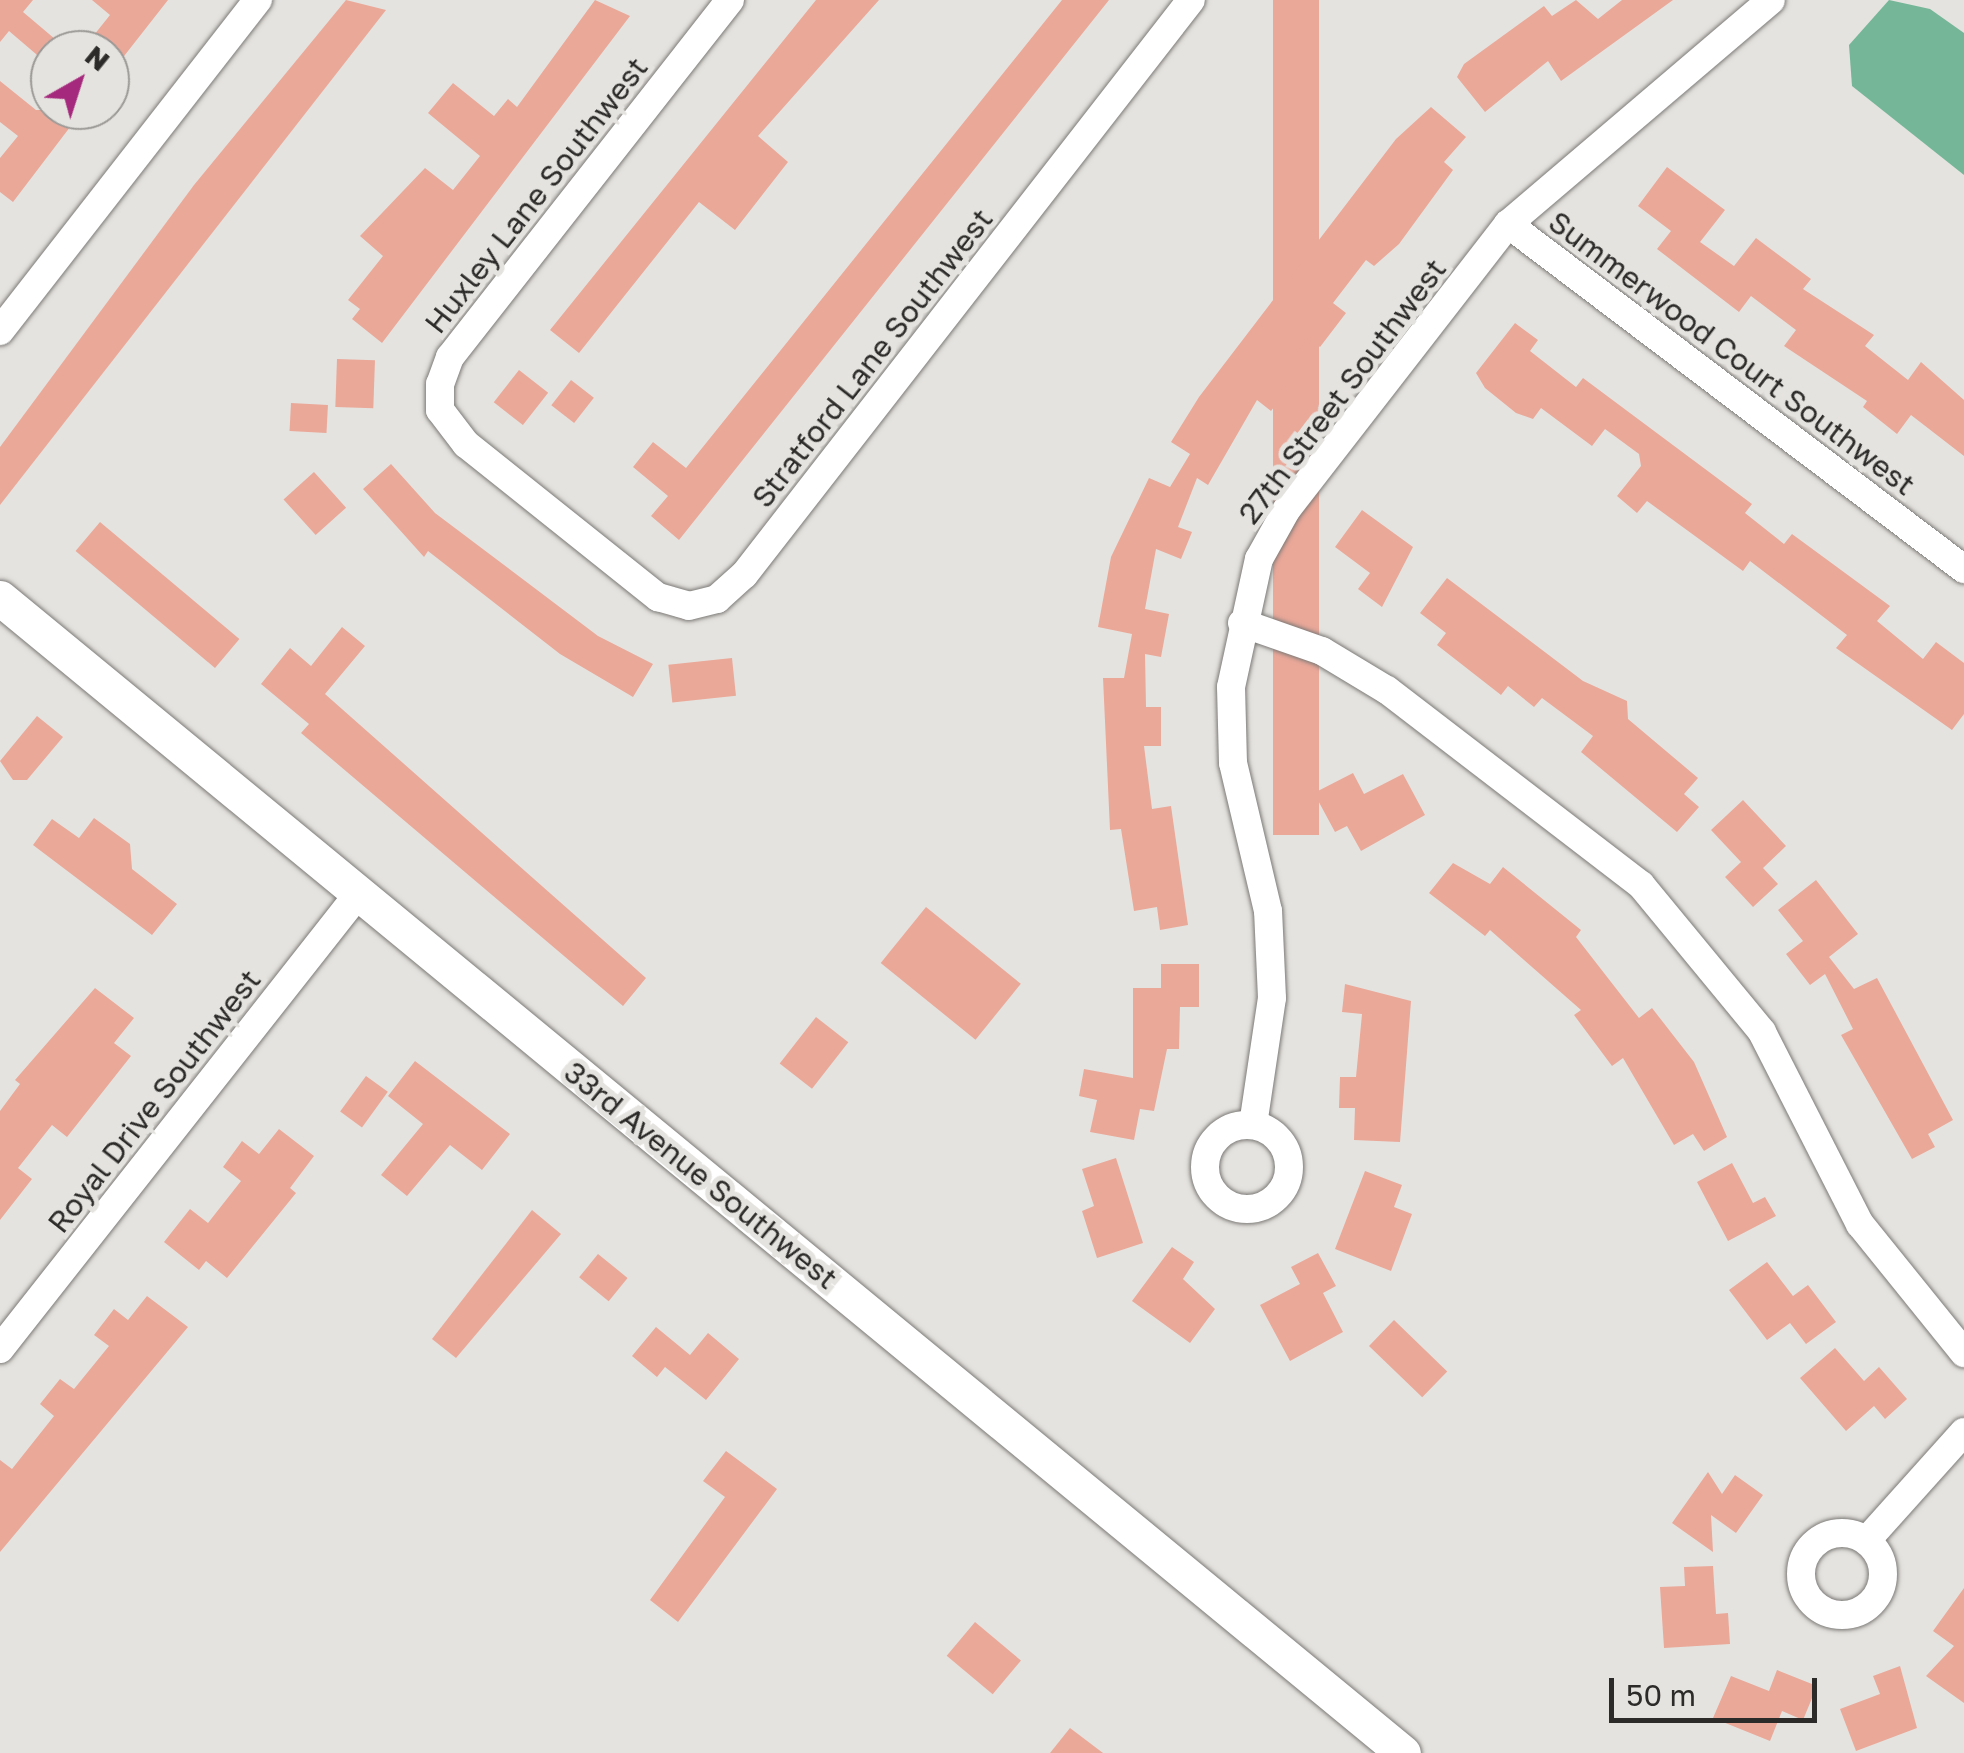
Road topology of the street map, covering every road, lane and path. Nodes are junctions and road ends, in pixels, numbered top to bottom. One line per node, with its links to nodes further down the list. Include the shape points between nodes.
1 (258, 0): 6 (street)
2 (730, 0): 7 (street, Huxley Lane Southwest, via 450,357 440,384 440,410 466,444)
3 (1191, 0): 7 (street, Stratford Lane Southwest, via 717,599 689,606 658,597)
4 (1770, 0): 5 (street, 27th Street Southwest)
5 (1508, 224): 8 (street, Summerwood Court Southwest); 10 (street, 27th Street Southwest, via 1287,509 1259,558)
6 (0, 331)
7 (554, 518)
8 (1964, 570)
9 (0, 598): 11 (street, 33rd Avenue Southwest)
10 (1242, 623): 12 (street, 27th Street Southwest, via 1233,763 1268,911 1272,998); 14 (street, via 1322,651 1387,690 1640,884 1762,1032 1860,1224)
11 (359, 894): 13 (street, Royal Drive Southwest); 17 (street, 33rd Avenue Southwest)
12 (1253, 1125)
13 (0, 1349)
14 (1964, 1352)
15 (1964, 1432): 16 (street)
16 (1866, 1540)
17 (1403, 1753)

